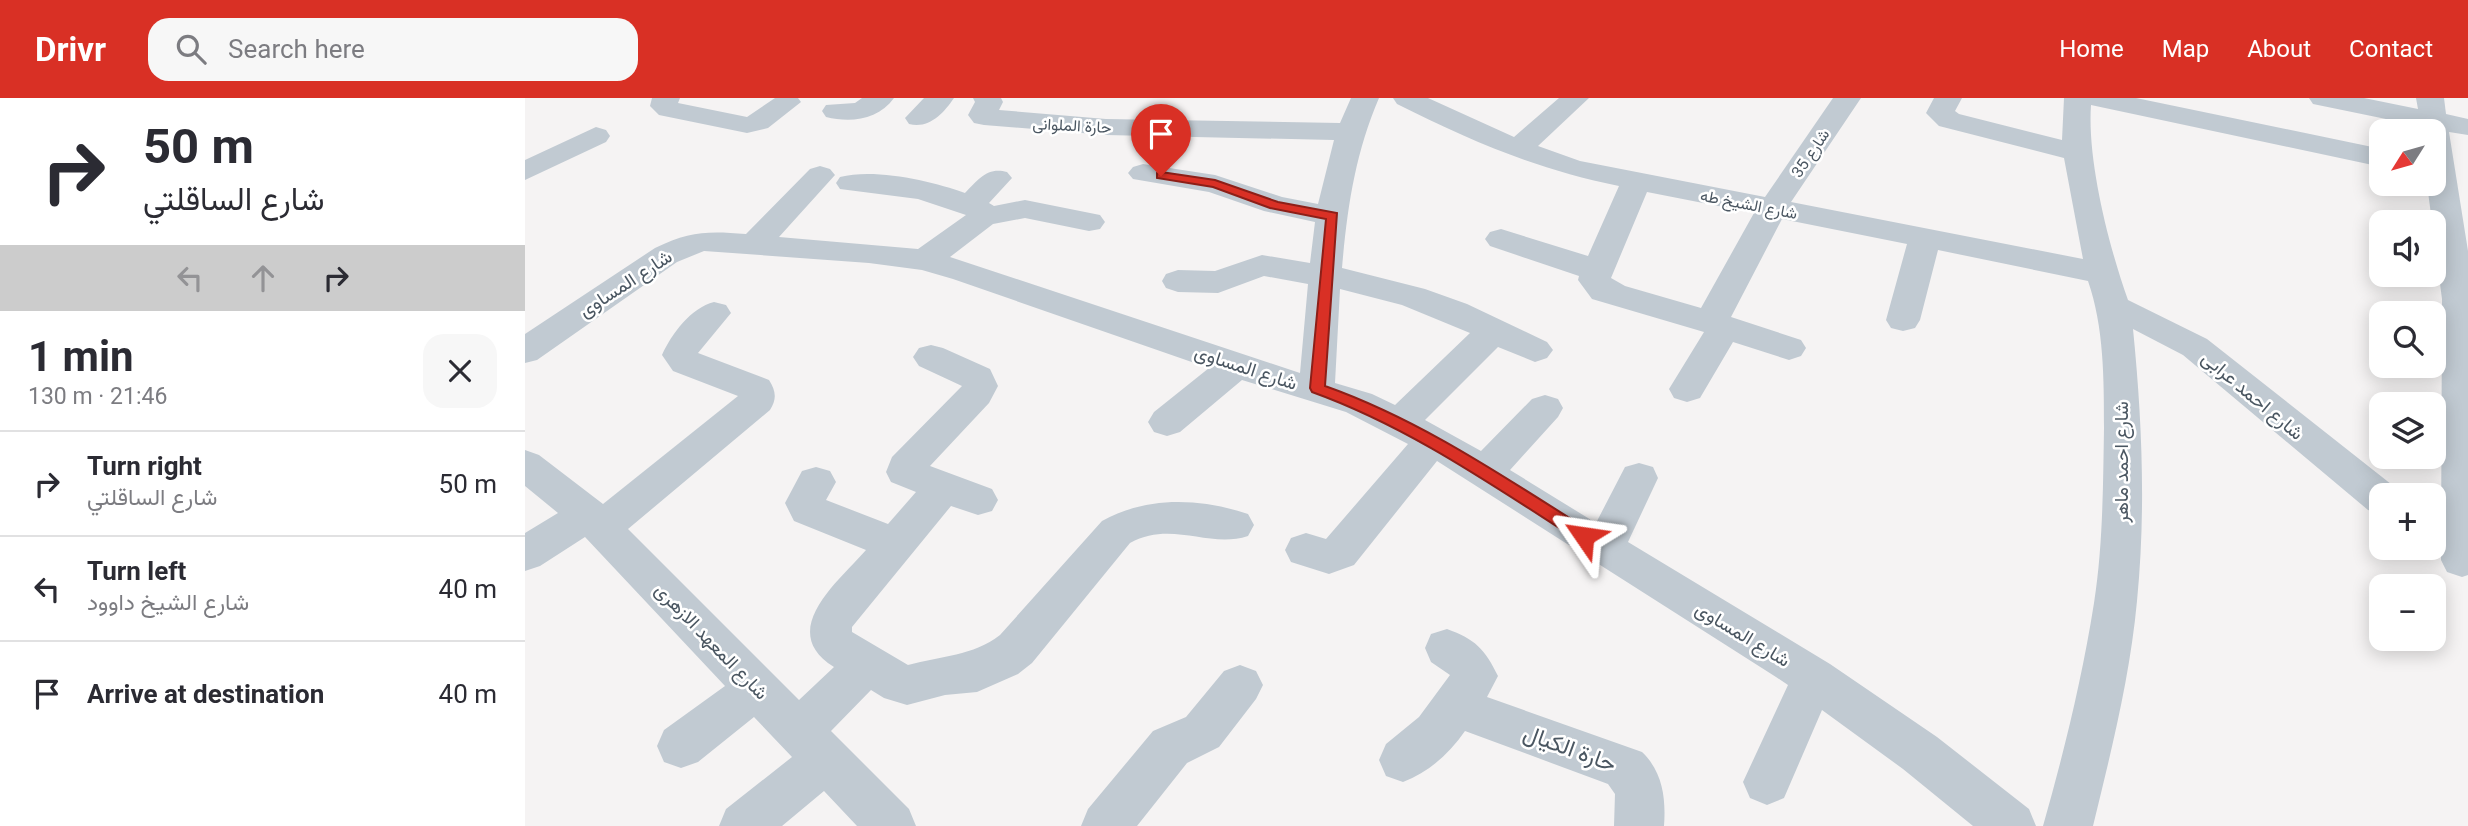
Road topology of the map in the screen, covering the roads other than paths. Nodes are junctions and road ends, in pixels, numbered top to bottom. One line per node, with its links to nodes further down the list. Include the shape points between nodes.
1 (666, 98): 17 (street, via 664,106 676,112 742,125)
2 (880, 98): 16 (street, via 861,111)
3 (940, 98): 18 (street)
4 (987, 98): 19 (street, حارة الملوانى, via 984,117)
5 (1050, 98): 19 (street)
6 (1120, 98): 21 (street)
7 (1365, 98): 23 (street)
8 (1407, 98): 25 (street, شارع الشيخ طه)
9 (1575, 98): 25 (street)
10 (1847, 98): 38 (street, شارع 35)
11 (1948, 98): 26 (street, via 1940,113 1949,120)
12 (2078, 98): 26 (street, شارع احمد ماهر)
13 (2097, 98): 27 (street)
14 (2323, 98): 15 (street)
15 (2432, 109): 22 (street)
16 (836, 111)
17 (782, 115)
18 (919, 118)
19 (1033, 123): 21 (street, حارة الملوانى)
20 (568, 127): 28 (street)
21 (1106, 127): 23 (street, حارة الملوانى, via 1210,118)
22 (2468, 127)
23 (1351, 132): 40 (street)
24 (596, 136): 30 (street)
25 (1517, 149): 34 (street, شارع الشيخ طه, via 1573,168)
26 (2077, 153): 49 (street, شارع احمد ماهر)
27 (2369, 155)
28 (525, 157)
29 (929, 161): 36 (street)
30 (525, 171)
31 (1143, 173): 40 (street, via 1280,191)
32 (820, 175): 44 (street)
33 (997, 178): 39 (street)
34 (1636, 181): 38 (street, شارع الشيخ طه); 46 (street)
35 (851, 183): 36 (street)
36 (910, 188): 39 (street, via 944,195)
37 (2443, 196): 50 (street)
38 (1772, 208): 42 (street, شارع الشيخ طه); 53 (street, شارع 35, via 1716,314)
39 (976, 211): 41 (street, via 1025,209); 45 (street)
40 (1333, 216): 47 (street)
41 (1089, 222)
42 (1925, 238): 49 (street, شارع الشيخ طه); 52 (street)
43 (1501, 239): 46 (street)
44 (754, 244): 45 (street, شارع المساوى); 57 (street, شارع المساوى, via 704,241 684,246)
45 (924, 260): 59 (street, شارع المساوى)
46 (1596, 270): 53 (street, via 1594,280 1604,291)
47 (1327, 275): 48 (street, via 1262,265 1218,282); 54 (street, via 1413,297); 60 (street)
48 (1178, 281)
49 (2108, 290): 69 (street, شارع احمد عرابى, via 2155,325 2195,347); 92 (street, شارع احمد ماهر, via 2122,399 2123,494 2116,601 2095,723)
50 (2463, 300): 76 (street)
51 (714, 313): 70 (street, via 685,343 680,355 686,362 756,389 757,401)
52 (1903, 320)
53 (1715, 324): 55 (street); 61 (street, شارع 35)
54 (1494, 330): 56 (street); 64 (street)
55 (1789, 348)
56 (1535, 350)
57 (525, 351)
58 (931, 357): 72 (street, via 977,378 980,386 906,467 907,473 961,493)
59 (1236, 365): 60 (street, شارع المساوى); 63 (street)
60 (1317, 388): 64 (street, شارع المساوى)
61 (1687, 389)
62 (1545, 408): 66 (street)
63 (1167, 422)
64 (1417, 431): 66 (street, شارع المساوى); 74 (street, via 1339,553 1329,557)
65 (525, 465): 70 (street, شارع المعهد الازهرى)
66 (1484, 473): 73 (street, شارع المساوى)
67 (1639, 478): 73 (street)
68 (816, 482): 72 (street, via 804,503 808,510)
69 (2369, 488)
70 (594, 521): 75 (street); 81 (street, شارع المعهد الازهرى)
71 (1234, 525): 78 (street, via 1162,516 1127,525 1016,649 986,669 907,685)
72 (895, 544): 78 (street, via 829,626 829,637 836,645)
73 (1604, 548): 79 (street, شارع المساوى)
74 (1306, 550)
75 (525, 554)
76 (2455, 554)
77 (1447, 648): 82 (street, via 1468,662 1475,676)
78 (867, 664): 83 (street)
79 (1814, 678): 86 (street); 91 (street, شارع المساوى, via 1920,753)
80 (1240, 685): 89 (street, via 1202,732 1170,747)
81 (757, 688): 83 (street, شارع المعهد الازهرى); 84 (street)
82 (1456, 707): 85 (street, via 1445,725); 90 (street, حارة الكيال, via 1625,768 1640,787)
83 (812, 745): 87 (street); 88 (street, شارع المعهد الازهرى)
84 (681, 746)
85 (1403, 760)
86 (1767, 782)
87 (744, 826)
88 (891, 826)
89 (1106, 826)
90 (1639, 826)
91 (2011, 826)
92 (2068, 826)

